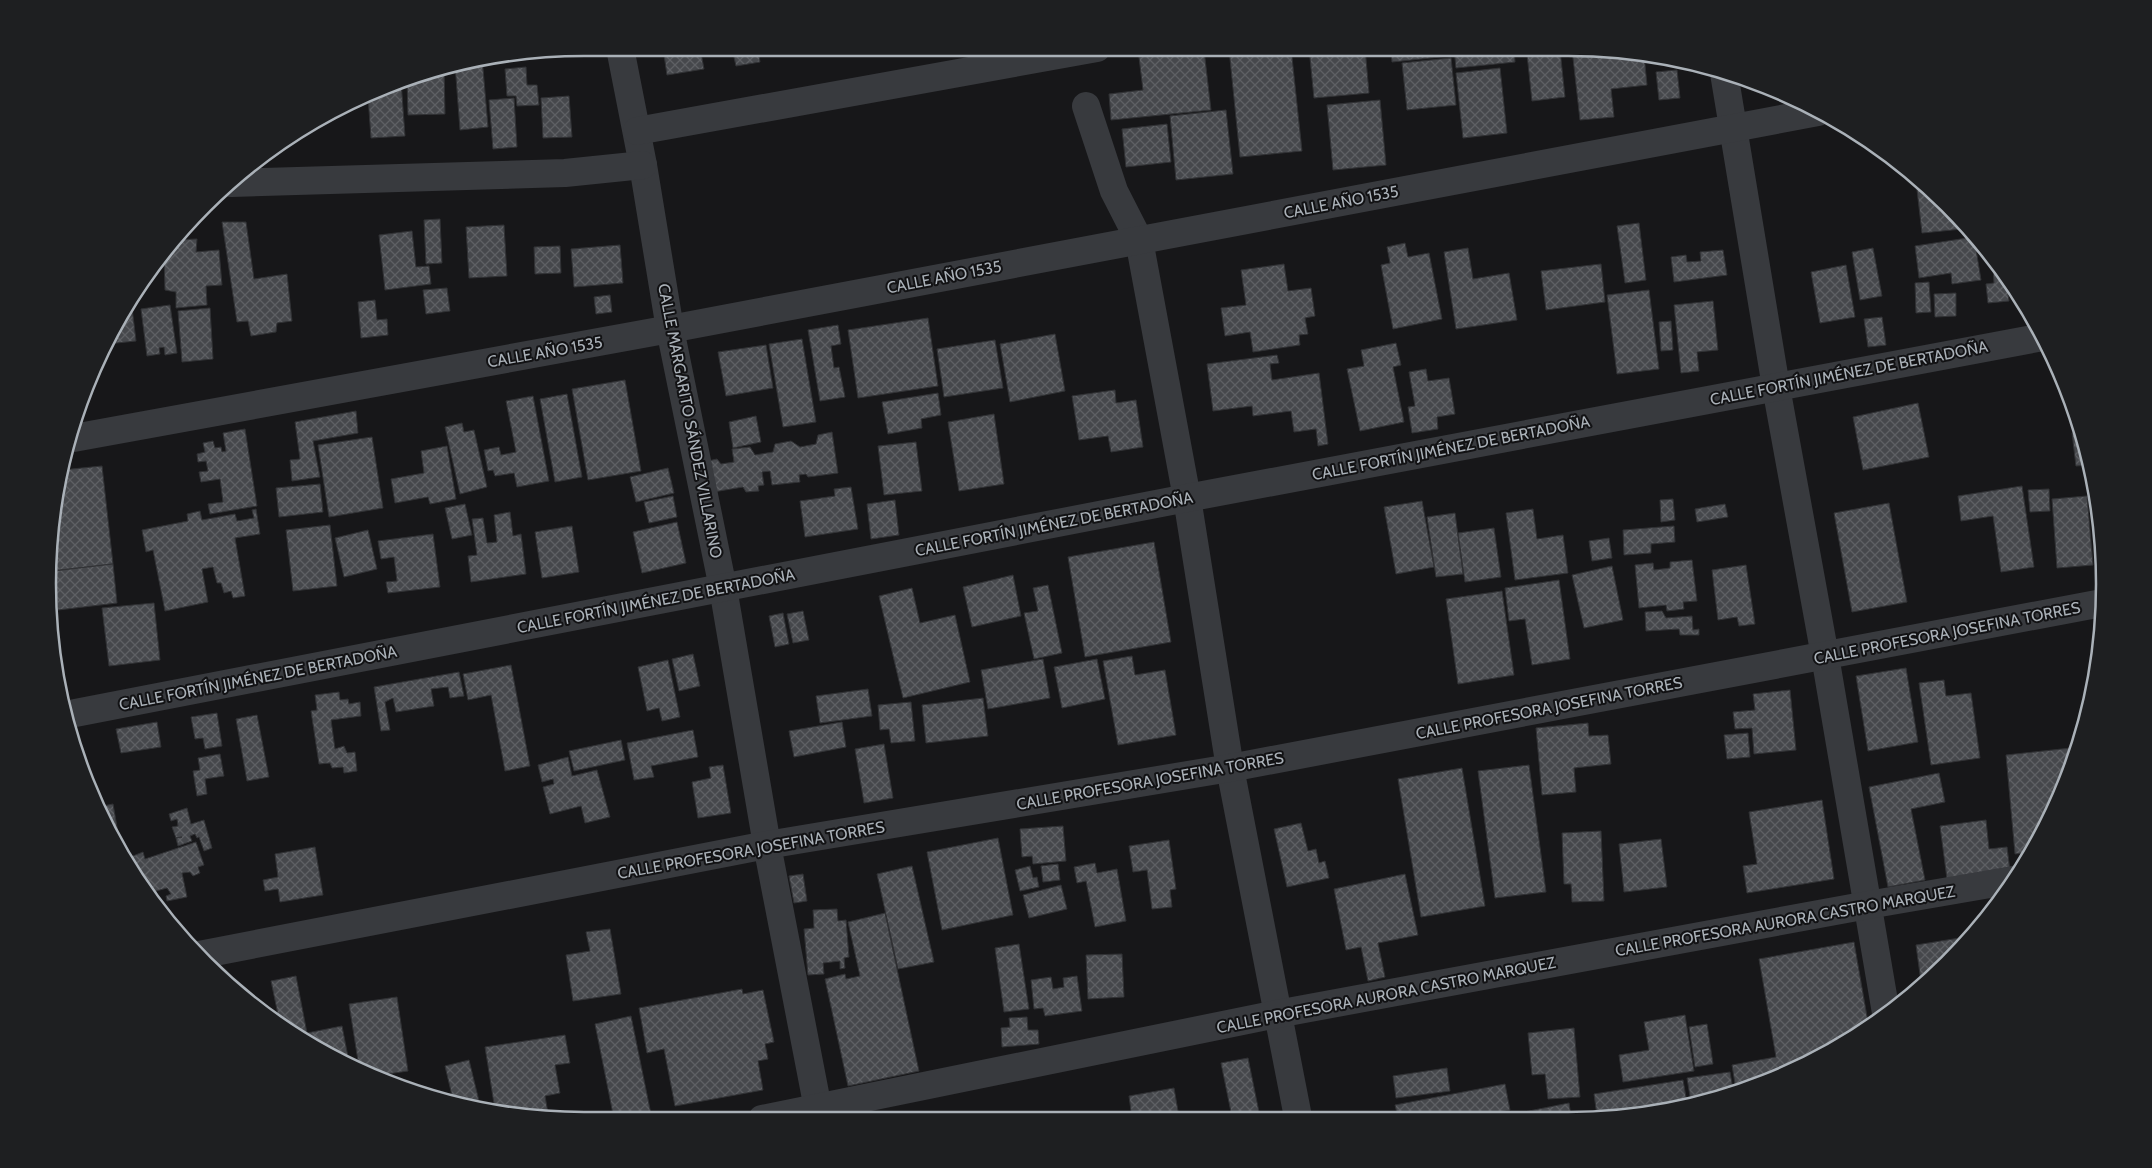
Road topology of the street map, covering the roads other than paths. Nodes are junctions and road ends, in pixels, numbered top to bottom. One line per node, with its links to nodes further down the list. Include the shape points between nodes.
1 (622, 56): 7 (street, CALLE MARGARITO SÁNDEZ VILLARINO)
2 (1053, 56): 7 (street)
3 (1725, 80): 6 (street)
4 (1086, 106): 10 (street, via 1114,191)
5 (1807, 114): 6 (street, CALLE AÑO 1535)
6 (1734, 128): 10 (street, CALLE AÑO 1535); 13 (street)
7 (637, 131): 8 (street, CALLE MARGARITO SÁNDEZ VILLARINO)
8 (643, 166): 9 (street, via 565,173); 11 (street, CALLE MARGARITO SÁNDEZ VILLARINO)
9 (241, 183)
10 (1139, 240): 11 (street, CALLE AÑO 1535); 15 (street)
11 (670, 330): 14 (street, CALLE AÑO 1535); 16 (street, CALLE MARGARITO SÁNDEZ VILLARINO)
12 (2035, 339): 13 (street, CALLE FORTÍN JIMÉNEZ DE BERTADOÑA)
13 (1776, 387): 15 (street, CALLE FORTÍN JIMÉNEZ DE BERTADOÑA); 18 (street)
14 (77, 436)
15 (1187, 498): 16 (street, CALLE FORTÍN JIMÉNEZ DE BERTADOÑA); 20 (street)
16 (723, 588): 19 (street, CALLE FORTÍN JIMÉNEZ DE BERTADOÑA); 21 (street, CALLE MARGARITO SÁNDEZ VILLARINO)
17 (2095, 604): 18 (street, CALLE PROFESORA JOSEFINA TORRES)
18 (1825, 656): 20 (street, CALLE PROFESORA JOSEFINA TORRES); 23 (street)
19 (72, 713)
20 (1230, 768): 21 (street, CALLE PROFESORA JOSEFINA TORRES); 26 (street)
21 (767, 846): 24 (street, CALLE PROFESORA JOSEFINA TORRES); 27 (street, CALLE MARGARITO SÁNDEZ VILLARINO)
22 (2004, 882): 23 (street, CALLE PROFESORA AURORA CASTRO MARQUEZ)
23 (1868, 905): 25 (street); 26 (street, CALLE PROFESORA AURORA CASTRO MARQUEZ)
24 (208, 953)
25 (1885, 1006)
26 (1277, 1014): 28 (street, CALLE PROFESORA AURORA CASTRO MARQUEZ); 29 (street)
27 (819, 1112)
28 (824, 1112)
29 (1297, 1112)

